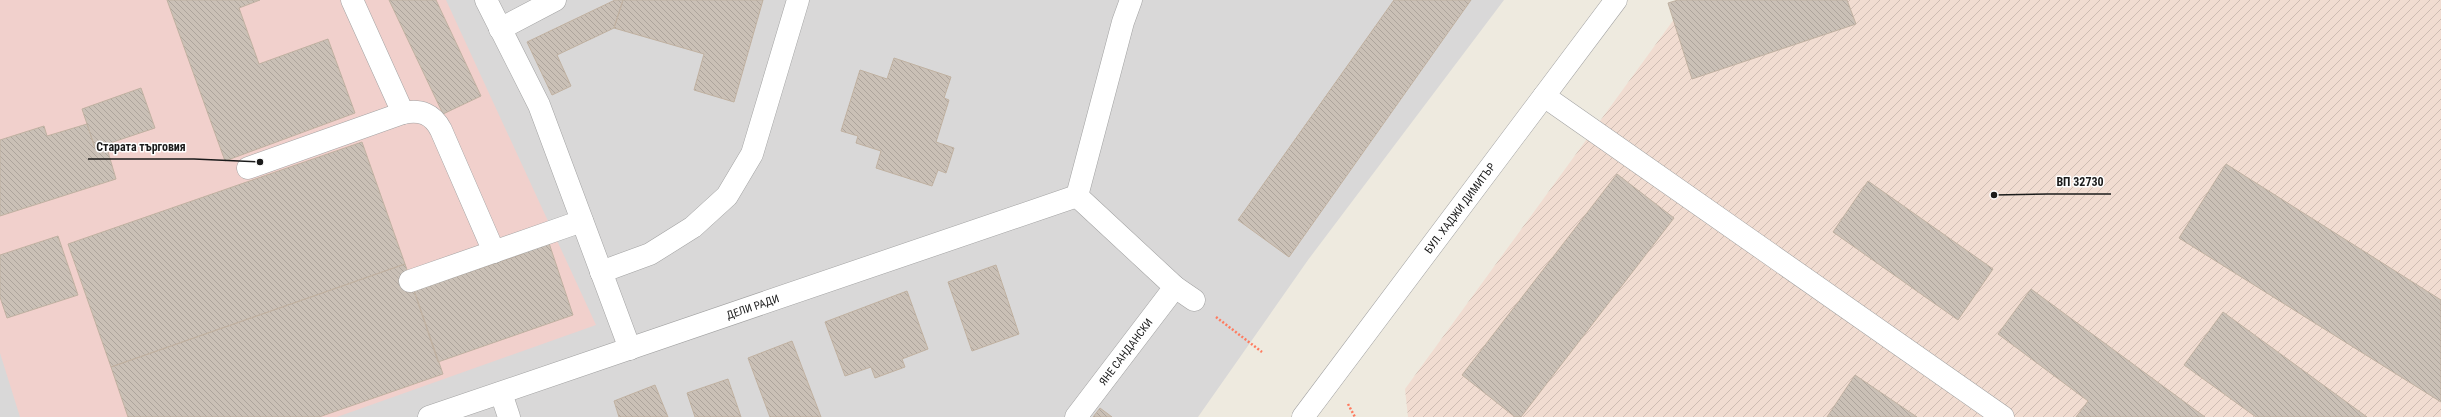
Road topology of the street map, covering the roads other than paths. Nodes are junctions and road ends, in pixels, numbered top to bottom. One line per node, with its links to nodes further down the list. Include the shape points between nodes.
1 (352, 0): 9 (street)
2 (486, 0): 7 (street)
3 (555, 0): 7 (street)
4 (798, 0): 14 (street, via 752,154 727,196 693,228 650,254)
5 (1131, 0): 11 (street)
6 (1616, 0): 8 (street, БУЛ. ХАДЖИ ДИМИТЪР)
7 (500, 29): 12 (street, via 539,105)
8 (1544, 96): 23 (street, БУЛ. ХАДЖИ ДИМИТЪР); 24 (street)
9 (403, 112): 10 (street); 13 (street, via 422,112 437,122)
10 (248, 168)
11 (1077, 196): 16 (street); 18 (street, ДЕЛИ РАДИ)
12 (582, 221): 13 (street); 14 (street)
13 (494, 252): 15 (street)
14 (601, 272): 18 (street)
15 (410, 281)
16 (1175, 287): 17 (street); 22 (street, ЯНЕ САНДАНСКИ)
17 (1194, 300)
18 (630, 349): 19 (street, ДЕЛИ РАДИ)
19 (501, 393): 20 (street, ДЕЛИ РАДИ); 21 (street)
20 (429, 417)
21 (509, 417)
22 (1076, 417)
23 (1303, 417)
24 (2003, 417)

